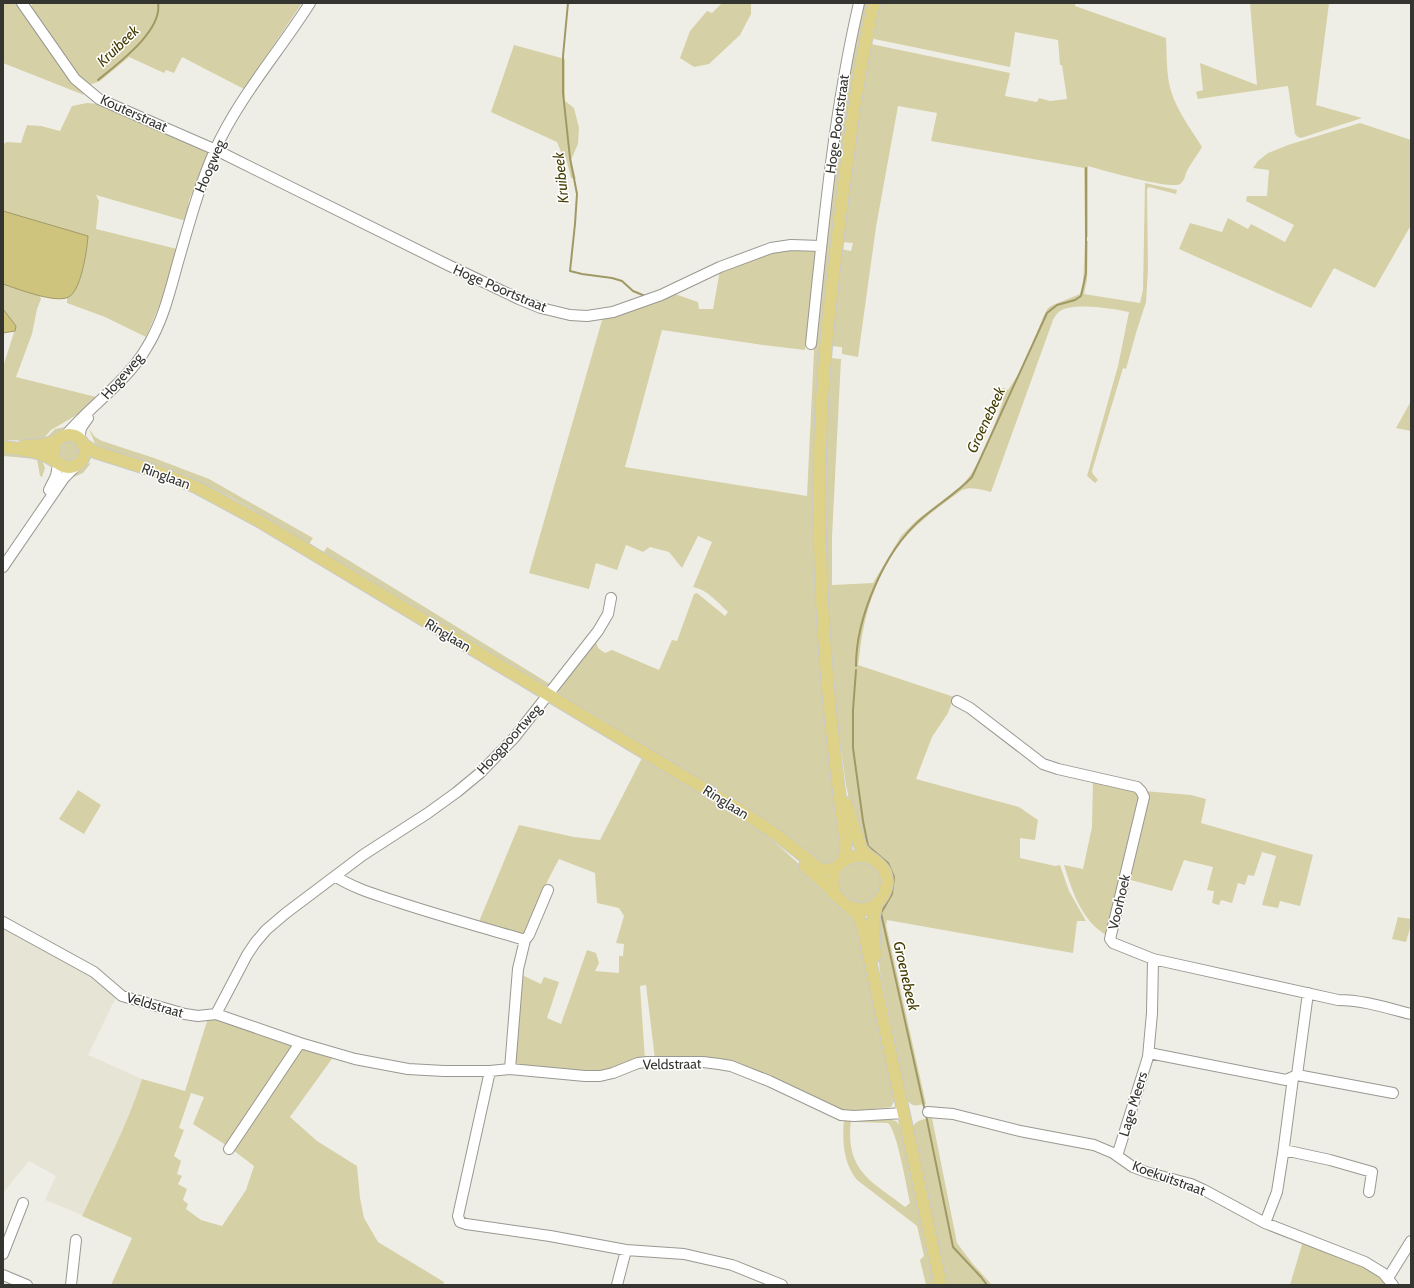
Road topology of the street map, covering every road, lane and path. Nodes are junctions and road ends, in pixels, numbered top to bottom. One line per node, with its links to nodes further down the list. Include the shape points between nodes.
1 (22, 3): 5 (street, Kouterstraat, via 75,79 89,92 99,99)
2 (310, 3): 5 (street, Hoogweg, via 235,114)
3 (859, 3): 6 (street, Hoge Poortstraat, via 838,110)
4 (874, 3): 21 (main road, via 852,121 829,311 821,420 819,550 825,660)
5 (216, 150): 6 (street, Hoge Poortstraat, via 519,300 570,315 587,316 613,312 771,248 791,245); 8 (street, Hoogweg, via 194,205 165,309)
6 (821, 246): 7 (street, Hoge Poortstraat)
7 (811, 344)
8 (148, 346): 9 (street, Hogeweg, via 130,370)
9 (95, 406): 10 (street, Hogeweg); 11 (street, Hogeweg, via 81,428)
10 (61, 438): 11 (main road, Ringlaan, via 71,435); 12 (main road, Ringlaan, via 42,445); 13 (main road, via 53,448)
11 (81, 442): 14 (main road, via 85,450); 15 (main road, Ringlaan, via 95,452)
12 (4, 447): 13 (main road, Ringlaan, via 48,456)
13 (57, 463): 14 (main road, Ringlaan, via 67,468); 16 (street, via 56,476)
14 (79, 464): 15 (main road, Ringlaan, via 94,460); 16 (street, via 64,478)
15 (133, 464): 19 (main road, Ringlaan, via 177,479 259,520)
16 (31, 526): 17 (street)
17 (3, 567)
18 (611, 598): 19 (street, Hoogpoortweg, via 608,614 598,631)
19 (548, 695): 22 (main road, Ringlaan); 25 (street, Hoogpoortweg, via 514,738 480,773 457,792)
20 (957, 701): 31 (street, Voorhoek, via 970,708 1043,764 1137,787 1141,791 1144,797 1110,939 1113,944)
21 (836, 762): 23 (main road, via 858,840 863,850); 24 (main road, via 846,844 845,854)
22 (756, 821): 24 (main road, Ringlaan, via 820,869 828,870); 27 (main road, Ringlaan)
23 (873, 859): 24 (main road, via 857,856 848,858); 28 (main road, via 885,873 887,882 885,891)
24 (839, 865): 27 (main road, via 833,877 833,888)
25 (335, 876): 30 (street, via 366,891 427,912); 35 (street, Hoogpoortweg, via 279,918 258,939 239,968)
26 (548, 890): 30 (street, via 529,935)
27 (841, 902): 28 (main road, via 855,909 864,909); 33 (main road, Ringlaan, via 857,915 862,924)
28 (876, 904): 33 (main road, via 873,923)
29 (3, 922): 35 (street, Veldstraat, via 94,972 122,996 185,1014)
30 (524, 940): 38 (street, via 518,968)
31 (1153, 959): 32 (street, Voorhoek); 37 (street, Lage Meers)
32 (1308, 993): 34 (street, Voorhoek); 40 (street)
33 (881, 1006): 43 (main road)
34 (1410, 1012)
35 (216, 1014): 36 (street, Veldstraat)
36 (300, 1043): 39 (street, Veldstraat, via 355,1059 408,1069); 44 (street)
37 (1149, 1053): 40 (street, Lage Meers, via 1286,1080); 46 (street, Lage Meers)
38 (510, 1069): 39 (street, Veldstraat); 43 (street, Veldstraat, via 600,1076 638,1063 703,1062 731,1066 847,1116)
39 (490, 1071): 52 (street, via 458,1216 460,1222)
40 (1295, 1076): 41 (street, Lage Meers); 45 (street)
41 (1392, 1093)
42 (928, 1112): 46 (street, Koekuitstraat, via 953,1114 1020,1131 1094,1145)
43 (904, 1113): 60 (main road)
44 (229, 1149)
45 (1284, 1150): 47 (street, via 1372,1172); 49 (street, via 1277,1192)
46 (1117, 1156): 49 (street, Koekuitstraat, via 1133,1167 1191,1184)
47 (1369, 1192)
48 (24, 1203): 53 (street)
49 (1265, 1223): 55 (street, Koekuitstraat, via 1376,1267)
50 (76, 1240): 57 (street)
51 (1410, 1244): 55 (street)
52 (626, 1250): 58 (street); 59 (street, via 684,1254 732,1265)
53 (3, 1254)
54 (3, 1275): 56 (street)
55 (1391, 1282)
56 (21, 1284)
57 (71, 1285)
58 (617, 1285)
59 (782, 1285)
60 (941, 1285)

